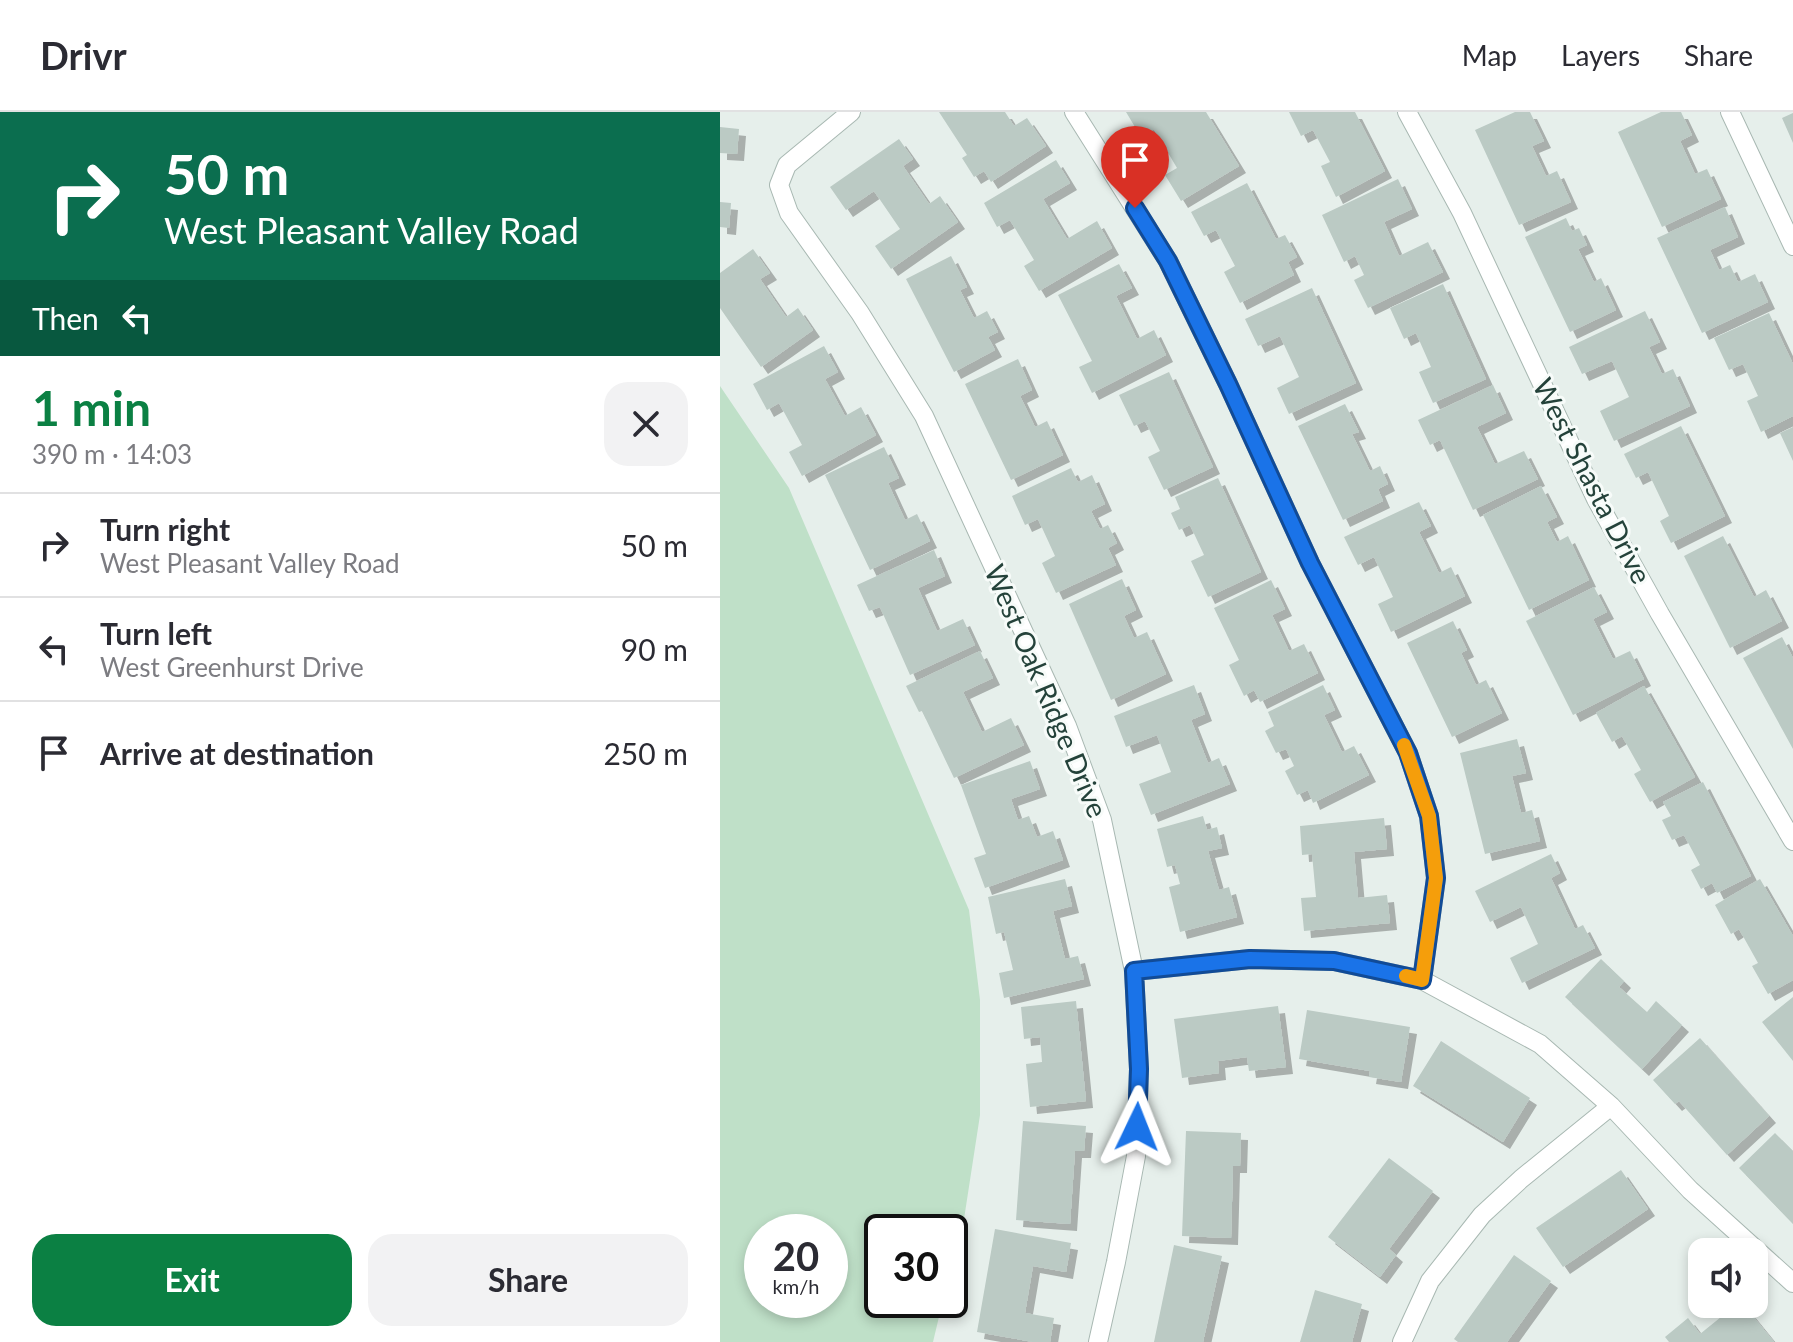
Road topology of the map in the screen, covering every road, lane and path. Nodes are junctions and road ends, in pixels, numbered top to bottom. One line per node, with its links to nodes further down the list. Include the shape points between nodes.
1 (851, 112): 7 (street, West Oak Ridge Drive, via 787,165 779,185 789,213 924,416 1067,726 1102,820)
2 (1074, 112): 8 (street, via 1168,261 1310,563 1408,753 1429,816 1436,878)
3 (1407, 112): 6 (street, West Shasta Drive, via 1462,213 1596,499)
4 (1730, 112): 5 (street)
5 (1793, 246)
6 (1793, 841)
7 (1134, 971): 8 (street, via 1250,959 1334,961); 11 (street, West Oak Ridge Drive, via 1136,1156)
8 (1422, 980): 9 (street, via 1540,1044)
9 (1611, 1106): 10 (street, via 1690,1190); 12 (street, via 1482,1215 1430,1281)
10 (1793, 1283)
11 (1098, 1342)
12 (1402, 1342)

